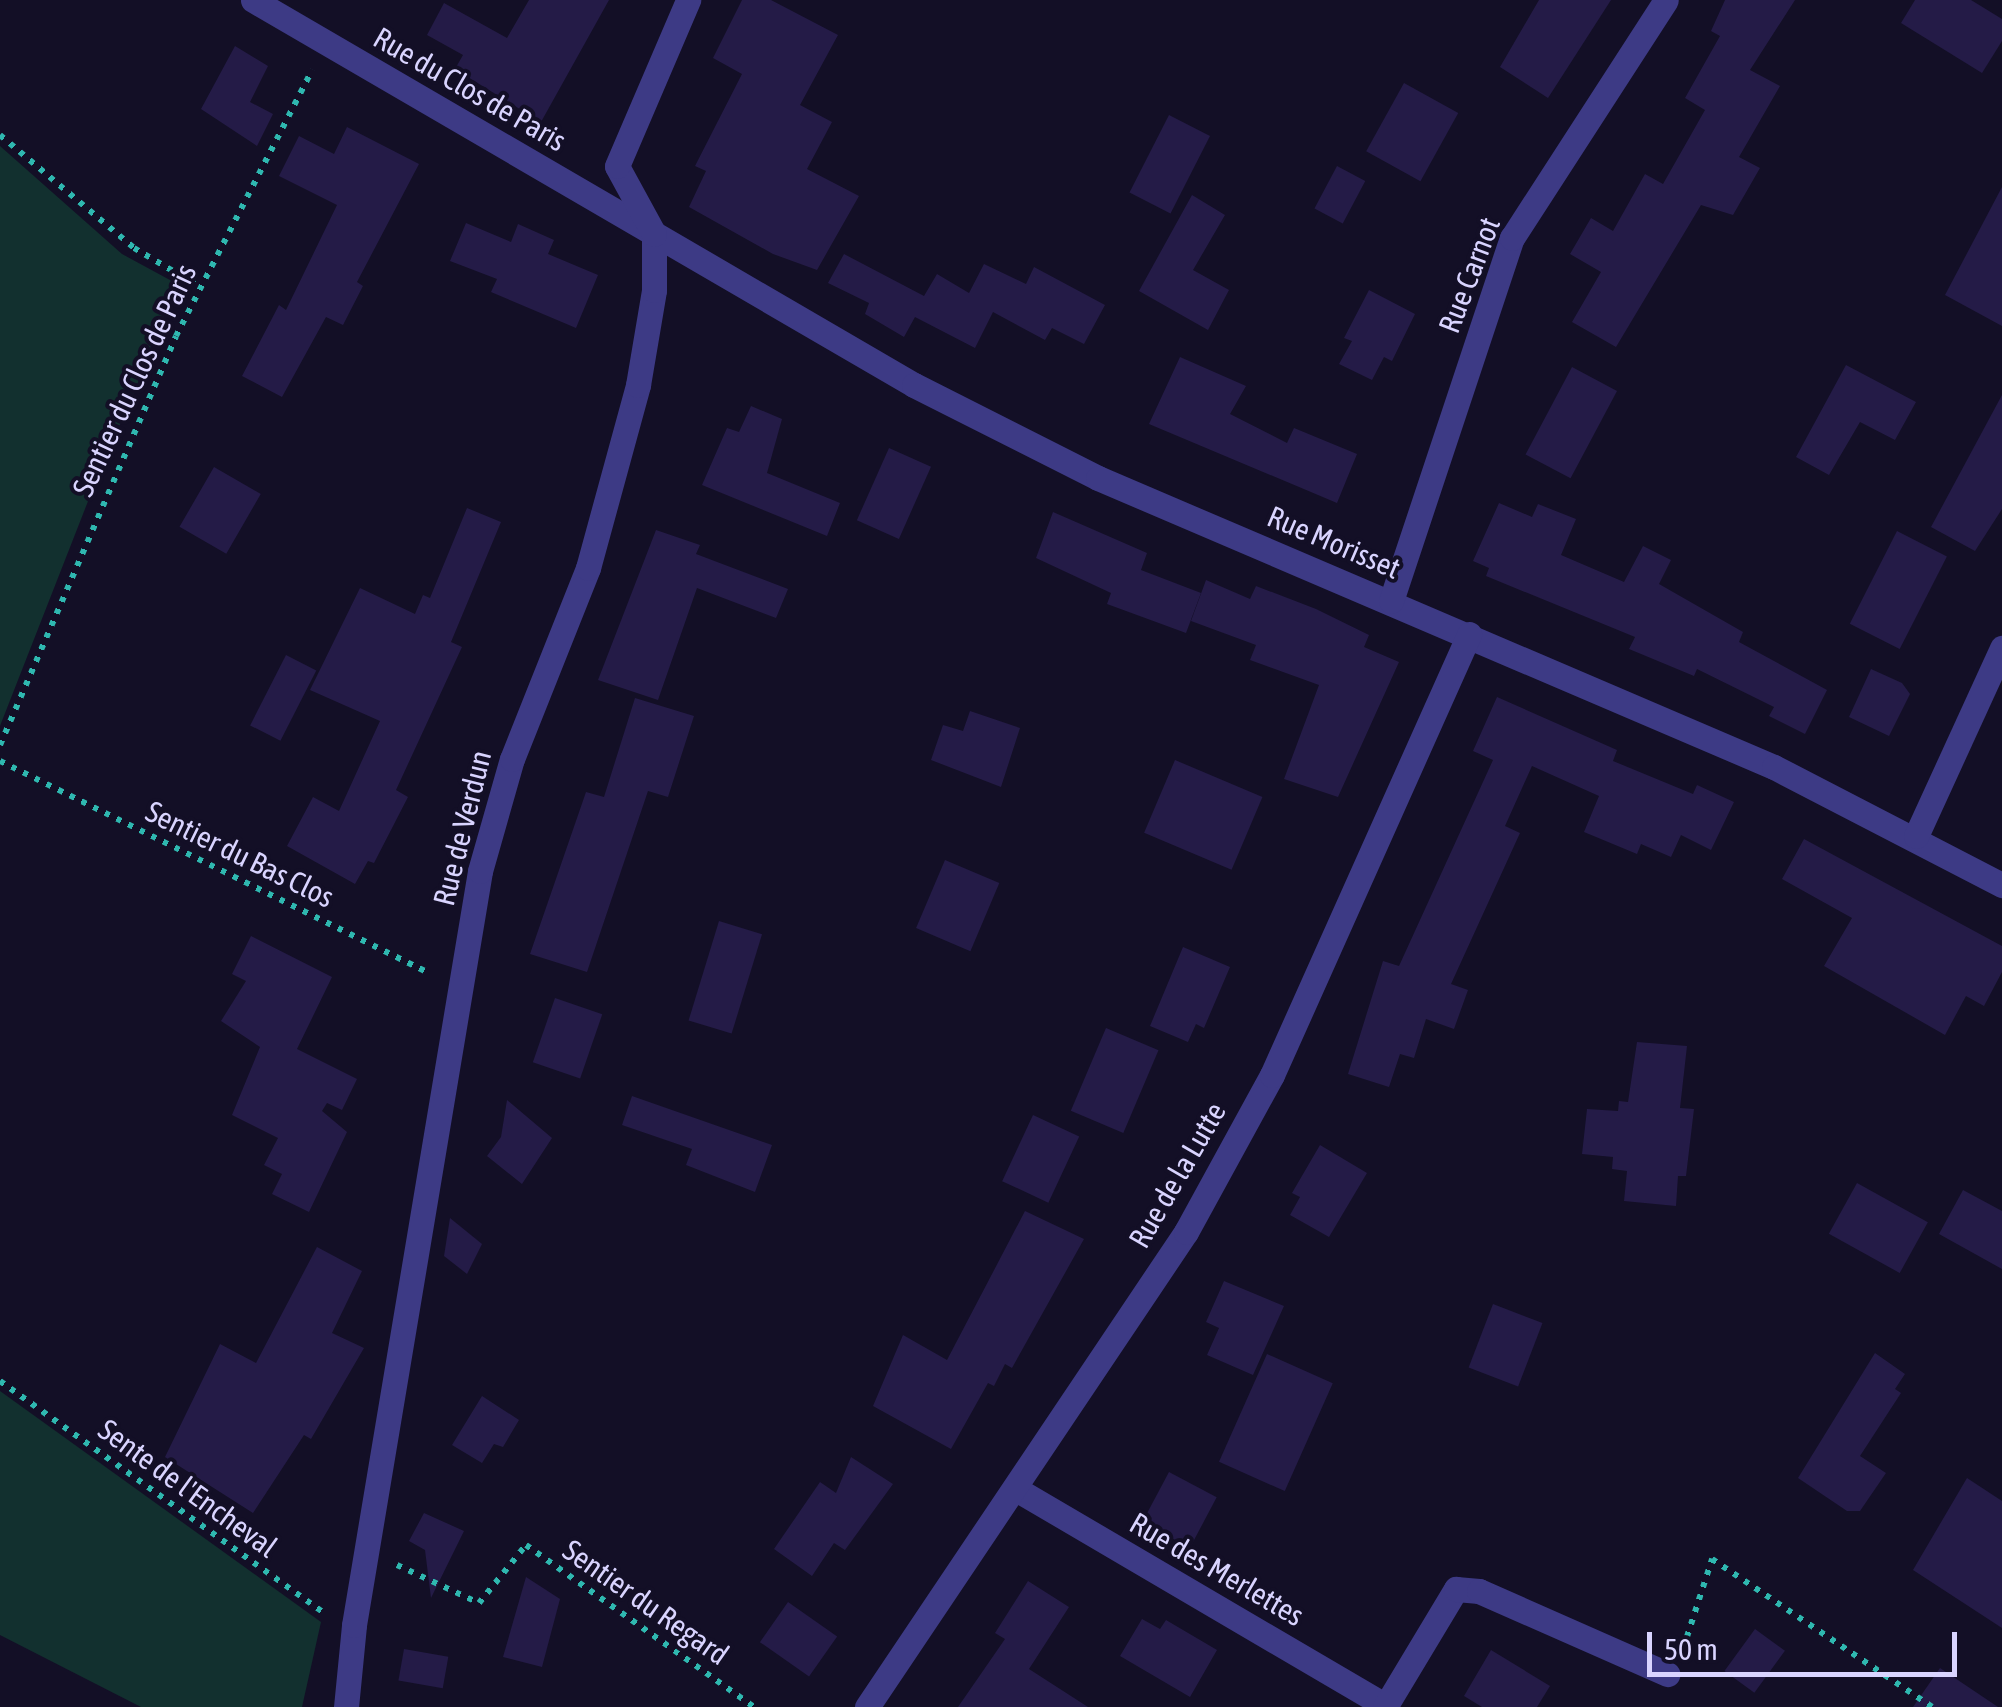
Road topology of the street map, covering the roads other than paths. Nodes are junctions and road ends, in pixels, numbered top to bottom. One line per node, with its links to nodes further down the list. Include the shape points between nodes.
1 (253, 0): 4 (street, Rue du Clos de Paris)
2 (688, 0): 4 (street, Rue de Verdun, via 618,166)
3 (1666, 0): 5 (street, Rue Carnot, via 1512,238)
4 (654, 234): 5 (street, Rue Morisset, via 914,385 1098,478); 13 (street, Rue de Verdun, via 654,290 638,385 588,568 512,759 480,871 354,1625)
5 (1391, 601): 6 (street, Rue Morisset)
6 (1469, 634): 8 (street, Rue Morisset, via 1774,766); 10 (street, Rue de la Lutte, via 1272,1074 1186,1232)
7 (2002, 648): 8 (street)
8 (1916, 836): 9 (street, Rue Morisset)
9 (2002, 884)
10 (1016, 1489): 12 (street, Rue des Merlettes); 14 (street, Rue de la Lutte)
11 (1667, 1674): 12 (street, via 1479,1591 1456,1589)
12 (1386, 1706)
13 (346, 1707)
14 (867, 1707)

